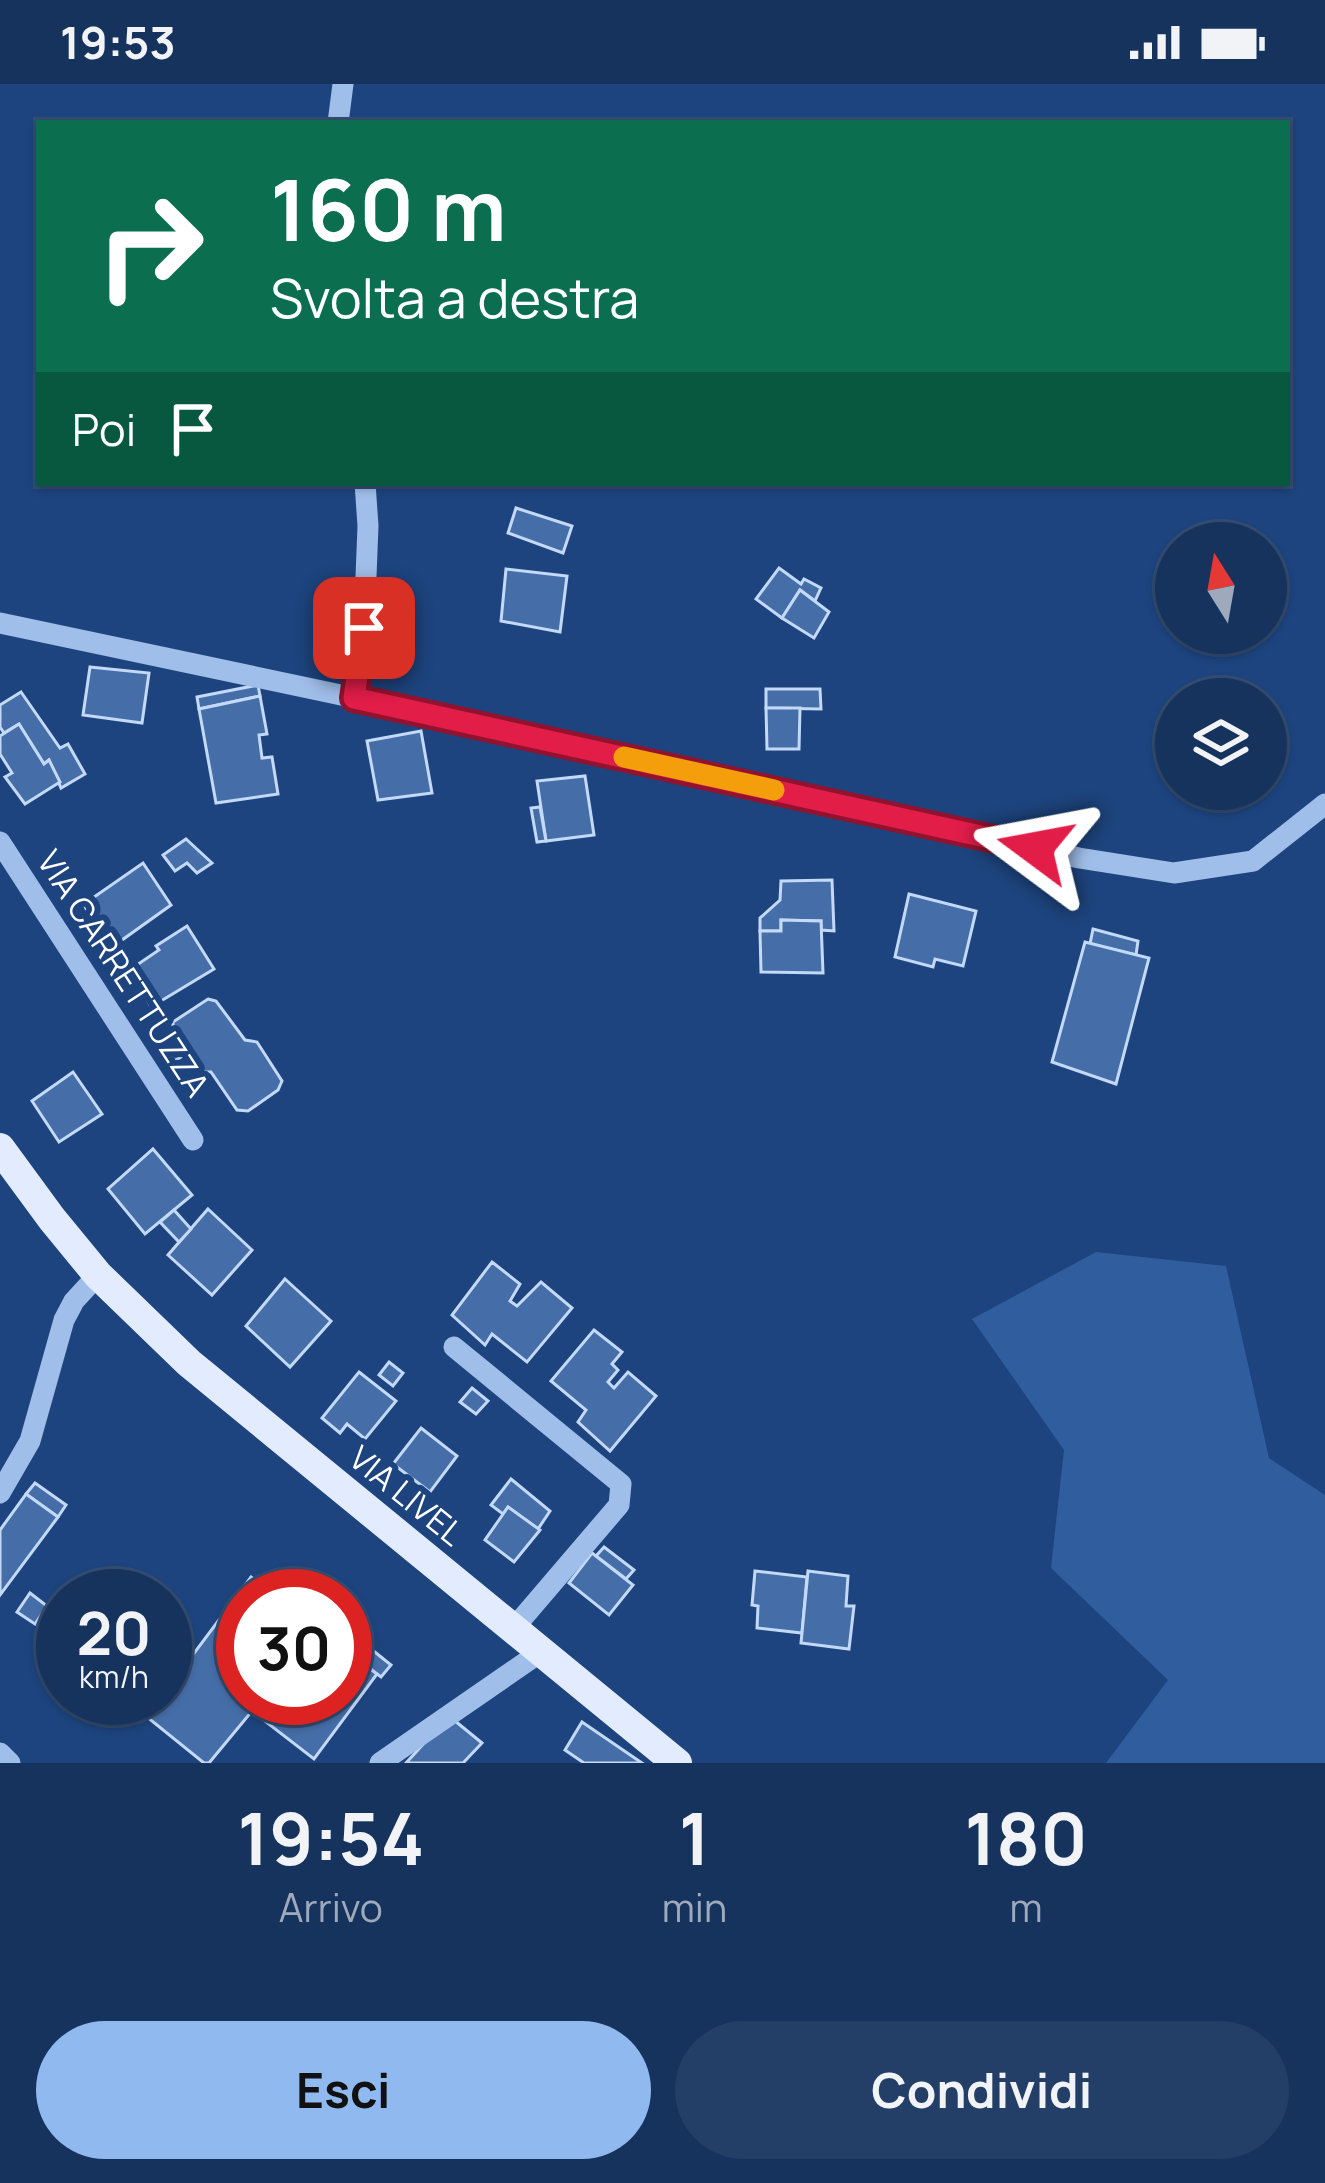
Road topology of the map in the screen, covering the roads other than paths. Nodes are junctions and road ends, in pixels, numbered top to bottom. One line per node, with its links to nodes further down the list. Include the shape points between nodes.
1 (343, 84): 2 (street)
2 (338, 120)
3 (364, 486): 5 (street, via 364,628)
4 (0, 623): 5 (street)
5 (354, 698): 6 (street, via 1174,873 1253,861)
6 (1325, 804)
7 (0, 842): 8 (street, VIA CARRETTUZZA)
8 (193, 1140)
9 (0, 1148): 10 (main road, VIA LIVEL)
10 (98, 1275): 12 (street, via 64,1320 30,1441); 13 (main road, VIA LIVEL, via 220,1390)
11 (454, 1347): 13 (street, via 621,1484 620,1505)
12 (0, 1493)
13 (514, 1628): 14 (main road, VIA LIVEL)
14 (542, 1651): 17 (street); 18 (main road, VIA LIVEL)
15 (0, 1753): 16 (street)
16 (10, 1763)
17 (380, 1763)
18 (677, 1763)

